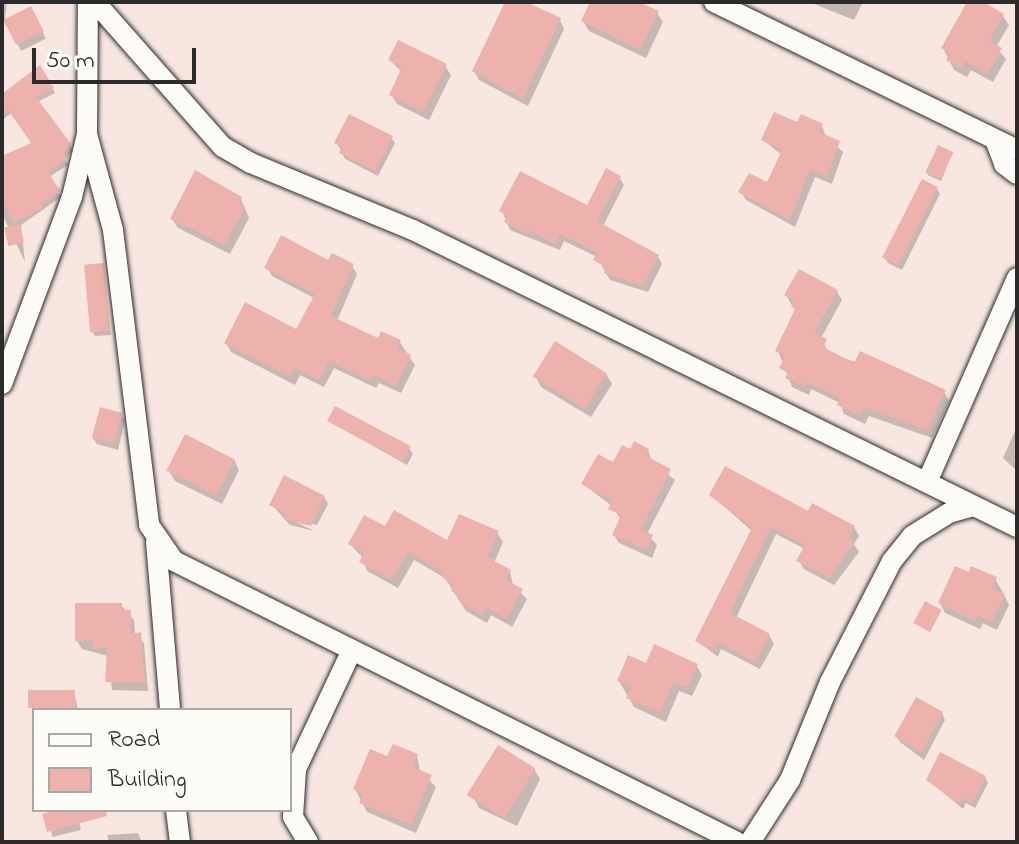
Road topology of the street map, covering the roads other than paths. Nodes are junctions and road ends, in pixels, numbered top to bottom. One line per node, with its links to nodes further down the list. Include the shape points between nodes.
1 (88, 2): 4 (street)
2 (95, 2): 11 (street, via 223,147 413,230)
3 (714, 2): 5 (street)
4 (87, 134): 9 (street, via 72,197); 14 (street, via 113,230 149,525)
5 (995, 140): 6 (street); 7 (street, via 1004,164)
6 (1017, 150)
7 (1017, 174)
8 (1017, 278): 11 (street)
9 (10, 327): 10 (street)
10 (2, 384)
11 (927, 482): 12 (street)
12 (973, 506): 13 (street); 21 (street, via 949,513 912,536 892,561 830,682 790,780)
13 (1017, 527)
14 (156, 542): 15 (street, via 174,561); 16 (street)
15 (351, 652): 19 (street, via 296,769 293,817); 20 (street)
16 (170, 708)
17 (176, 812): 18 (street)
18 (180, 842)
19 (308, 842)
20 (737, 842)
21 (750, 842)

